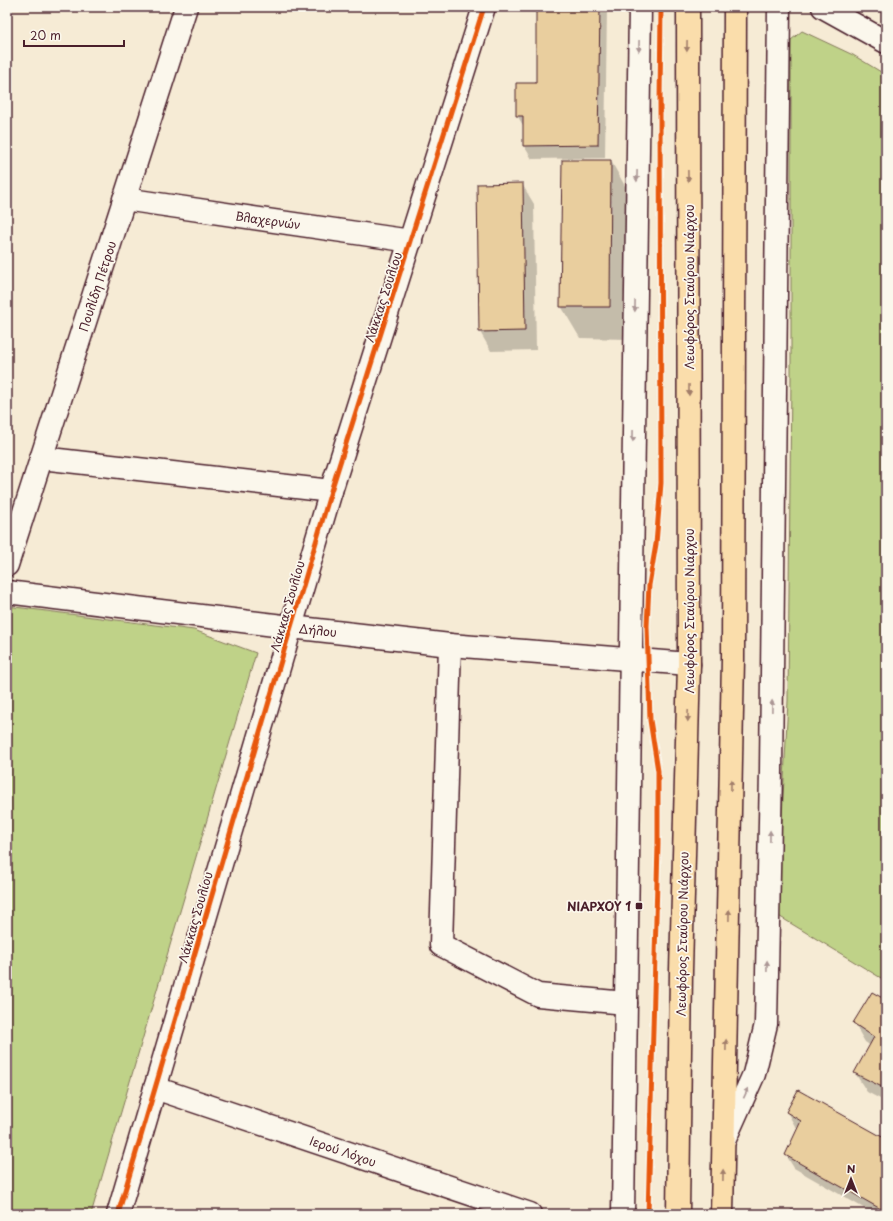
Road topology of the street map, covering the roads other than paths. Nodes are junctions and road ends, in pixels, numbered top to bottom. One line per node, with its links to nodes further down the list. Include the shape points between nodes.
1 (186, 7): 9 (street, Πουλίδη Πέτρου)
2 (484, 7): 10 (street, Λάκκας Σουλίου)
3 (640, 7): 17 (street, one-way to 17)
4 (688, 7): 18 (main road, Λεωφόρος Σταύρου Νιάρχου, one-way to 18)
5 (735, 7): 21 (main road, one-way to 5, via 733,651)
6 (779, 7): 21 (street, one-way to 6, via 754,1074 766,1024)
7 (823, 7): 8 (street)
8 (886, 42)
9 (124, 200): 10 (street, Βλαχερνών); 11 (street, Πουλίδη Πέτρου)
10 (411, 241): 12 (street, Λάκκας Σουλίου)
11 (41, 458): 12 (street); 13 (street, Πουλίδη Πέτρου)
12 (331, 492): 15 (street, Λάκκας Σουλίου)
13 (7, 565)
14 (7, 592): 15 (street, Δήλου)
15 (291, 628): 16 (street, Δήλου); 20 (street, Λάκκας Σουλίου)
16 (450, 645): 17 (street, Δήλου); 19 (street, via 441,945 538,995)
17 (630, 659): 18 (street, Δήλου); 19 (street)
18 (689, 664): 25 (main road, Λεωφόρος Σταύρου Νιάρχου, one-way to 25)
19 (626, 1003): 24 (street)
20 (155, 1088): 22 (street, Λάκκας Σουλίου); 23 (street, Ιερού Λόχου)
21 (724, 1141): 26 (main road, one-way to 21)
22 (118, 1214)
23 (530, 1214)
24 (623, 1214)
25 (678, 1214)
26 (722, 1214)

